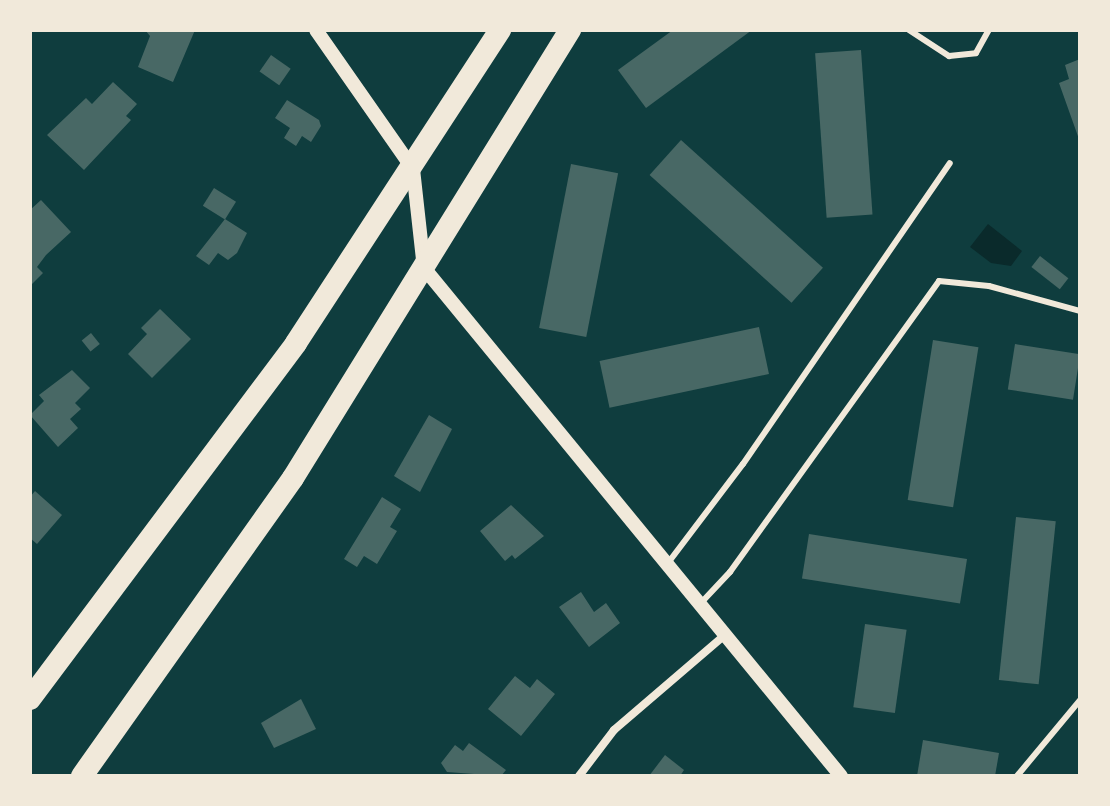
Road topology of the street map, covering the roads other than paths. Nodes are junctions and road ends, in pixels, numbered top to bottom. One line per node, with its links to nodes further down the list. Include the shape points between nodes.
1 (316, 30): 7 (street)
2 (500, 30): 7 (highway)
3 (570, 30): 8 (highway)
4 (909, 30): 5 (lane, via 949,56 976,53)
5 (989, 30)
6 (950, 163): 10 (lane, via 736,475)
7 (413, 169): 8 (street); 13 (highway, via 205,470)
8 (424, 268): 10 (street); 15 (highway, via 247,547)
9 (1080, 311): 11 (lane, via 989,286 939,281 730,572)
10 (668, 563): 11 (street)
11 (700, 604): 12 (street)
12 (725, 635): 16 (street, via 614,730); 17 (street)
13 (30, 699)
14 (1080, 700): 18 (lane)
15 (82, 776)
16 (579, 776)
17 (841, 776)
18 (1017, 776)

